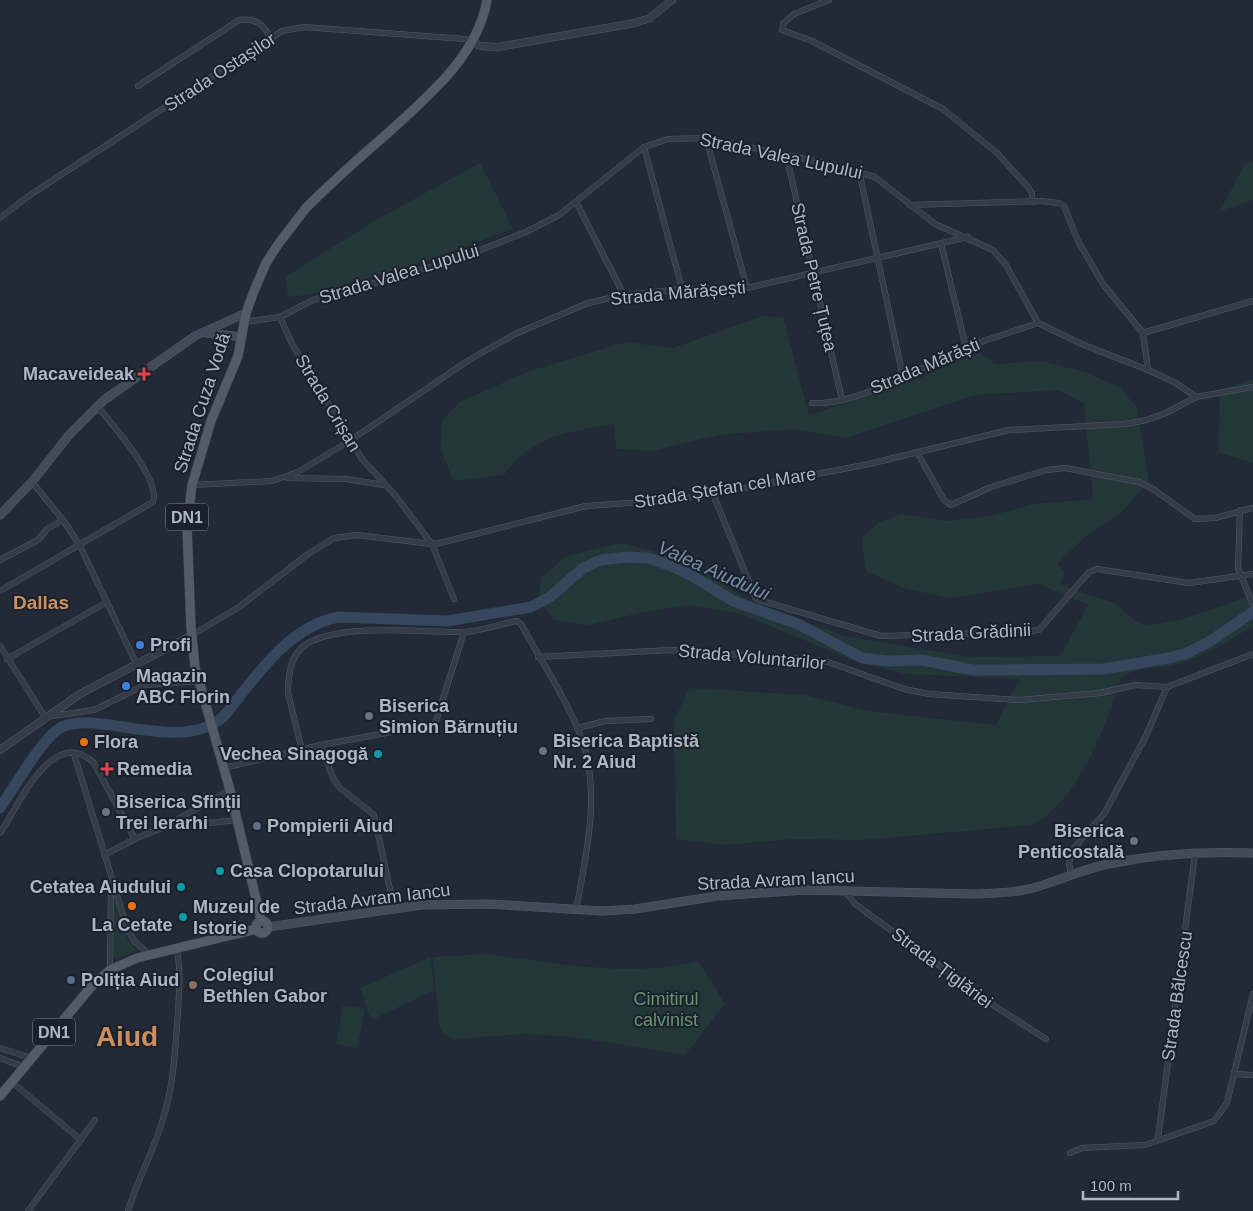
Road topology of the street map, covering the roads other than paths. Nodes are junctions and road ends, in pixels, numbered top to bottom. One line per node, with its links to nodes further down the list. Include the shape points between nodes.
1 (487, 0): 5 (main road, Strada Cuza Vodă / DN1)
2 (672, 0): 5 (street, via 650,18 615,28 498,47)
3 (829, 0): 12 (street, via 794,14 783,24 782,30 812,41 943,109 998,153 1032,193)
4 (271, 38): 5 (street, Strada Ostașilor, via 282,31 304,27); 6 (street, via 254,20 239,20); 14 (street, Strada Ostașilor, via 27,197)
5 (472, 42): 23 (main road, Strada Cuza Vodă / DN1, via 458,64 436,88 325,188 290,226 266,263)
6 (138, 86)
7 (706, 138): 8 (street, Strada Valea Lupului, via 668,139); 9 (street, Strada Valea Lupului); 19 (street)
8 (644, 147): 11 (street, Strada Valea Lupului); 20 (street)
9 (786, 154): 10 (street, Strada Valea Lupului); 18 (street, Strada Petre Țuțea)
10 (859, 171): 13 (street, Strada Valea Lupului, via 876,177); 17 (street)
11 (576, 202): 21 (street); 24 (street, Strada Valea Lupului, via 542,225 482,249 313,300)
12 (1032, 202): 13 (street); 27 (street, via 1064,206 1078,242 1103,284)
13 (909, 205): 15 (street, Strada Valea Lupului, via 935,224)
14 (0, 218)
15 (968, 237): 16 (street, Strada Mărășești); 25 (street, Strada Valea Lupului, via 998,254)
16 (941, 243): 17 (street, Strada Mărășești); 29 (street)
17 (877, 258): 18 (street, Strada Mărășești); 31 (street)
18 (812, 273): 19 (street, Strada Mărășești); 34 (street, Strada Petre Țuțea)
19 (747, 288): 20 (street, Strada Mărășești)
20 (682, 289): 21 (street, Strada Mărășești)
21 (624, 295): 37 (street, Strada Mărășești, via 588,303 515,334 468,360)
22 (1253, 300): 27 (street)
23 (245, 317): 24 (street, Strada Valea Lupului); 26 (main road); 28 (main road, Strada Cuza Vodă / DN1)
24 (280, 317): 37 (street, Strada Crișan, via 292,344)
25 (1038, 323): 29 (street, Strada Mărăști); 30 (street)
26 (204, 333): 28 (main road); 36 (main road, via 177,348)
27 (1143, 333): 30 (street)
28 (242, 337): 41 (main road, Strada Cuza Vodă / DN1, via 234,369 211,420)
29 (966, 348): 31 (street, Strada Mărăști)
30 (1148, 370): 33 (street)
31 (903, 377): 34 (street, Strada Mărăști)
32 (1253, 387): 33 (street, Strada Ștefan cel Mare)
33 (1196, 397): 38 (street, Strada Ștefan cel Mare, via 1166,414 1147,420 1009,430)
34 (842, 400): 35 (street, Strada Mărăști)
35 (812, 403)
36 (97, 406): 40 (main road); 49 (street, via 135,454 155,496 146,507)
37 (351, 440): 39 (street, Strada Mărășești); 42 (street, Strada Crișan)
38 (917, 452): 43 (street, Strada Ștefan cel Mare); 45 (street, via 944,500 951,505 990,487 1046,470 1065,468 1139,482 1195,519 1215,518)
39 (285, 478): 41 (street, Strada Mărășești, via 243,484); 42 (street, Strada Crișan, via 346,479)
40 (32, 482): 46 (main road); 47 (street)
41 (192, 485): 58 (main road, Strada Cuza Vodă / DN1, via 186,538)
42 (384, 485): 48 (street, Strada Crișan)
43 (712, 494): 48 (street, Strada Ștefan cel Mare, via 586,506); 52 (street, Strada Grădinii, via 756,599 881,636 1039,630 1092,569 1189,583)
44 (1253, 508): 45 (street)
45 (1240, 510): 52 (street, via 1237,562)
46 (0, 515)
47 (63, 520): 49 (street); 50 (street, via 38,540)
48 (432, 544): 54 (street, Strada Crișan); 58 (street, Strada Ștefan cel Mare, via 357,535 334,538 240,606)
49 (80, 546): 53 (street); 55 (street)
50 (0, 560)
51 (1253, 574): 52 (street, Strada Grădinii)
52 (1241, 576): 56 (street)
53 (0, 591)
54 (454, 598)
55 (107, 602): 62 (street); 63 (street)
56 (1252, 603)
57 (464, 632): 61 (street, via 517,621); 69 (street, via 434,724); 71 (street, via 348,631 315,639 305,645 293,662 288,684)
58 (192, 635): 63 (street); 64 (main road, Strada Cuza Vodă / DN1)
59 (0, 646): 62 (street)
60 (1253, 654): 65 (street, Strada Voluntarilor)
61 (538, 656): 65 (street, Strada Voluntarilor, via 671,650 816,660 929,694 1020,700 1091,694 1135,685); 68 (street)
62 (7, 658): 66 (street)
63 (136, 663): 66 (street)
64 (199, 681): 66 (street, via 144,685 94,710); 73 (main road, Strada Cuza Vodă / DN1)
65 (1167, 686): 82 (street, via 1146,736 1104,814 1072,850)
66 (44, 717): 70 (street)
67 (652, 719): 68 (street, via 606,721)
68 (578, 728): 86 (street, via 588,761 591,792)
69 (321, 745): 71 (street); 85 (street, via 339,786 374,815)
70 (0, 750)
71 (302, 750): 73 (street)
72 (74, 754): 77 (street, via 58,756 42,768); 78 (street, via 94,763); 81 (street)
73 (224, 768): 74 (main road, DN1)
74 (230, 790): 75 (main road, DN1); 76 (street)
75 (238, 820): 76 (street); 87 (main road, DN1)
76 (164, 827): 78 (street)
77 (0, 833)
78 (135, 839): 81 (street)
79 (1196, 853): 80 (main road, Strada Avram Iancu); 82 (main road, Strada Avram Iancu, via 1109,864); 102 (street, Strada Bălcescu)
80 (1253, 853)
81 (104, 855): 83 (street)
82 (1071, 875): 84 (main road, Strada Avram Iancu, via 1024,890 1002,893)
83 (111, 881): 89 (street, via 131,935); 90 (street)
84 (843, 890): 86 (main road, Strada Avram Iancu, via 726,895 635,909); 92 (street, Strada Țiglăriei, via 856,904 998,1009)
85 (394, 908): 86 (main road, Strada Avram Iancu, via 490,904); 87 (main road, Strada Avram Iancu)
86 (576, 910)
87 (265, 924): 88 (main road, DN1, via 256,923 256,930)
88 (178, 949): 89 (main road, DN1); 106 (street, via 180,994 170,1094 162,1124)
89 (150, 955): 90 (main road, DN1)
90 (110, 970): 95 (main road, DN1)
91 (1253, 994): 97 (street)
92 (1046, 1039)
93 (0, 1048): 95 (street)
94 (0, 1058): 96 (street)
95 (32, 1058): 96 (main road, DN1)
96 (24, 1067): 99 (main road, DN1)
97 (1234, 1074): 98 (street); 102 (street, via 1227,1103 1214,1121)
98 (1253, 1075)
99 (12, 1082): 100 (main road, DN1); 103 (street)
100 (0, 1096)
101 (96, 1120): 103 (street)
102 (1158, 1139): 104 (street, via 1146,1145 1082,1148)
103 (81, 1140): 105 (street)
104 (1070, 1153)
105 (28, 1211)
106 (128, 1211)

